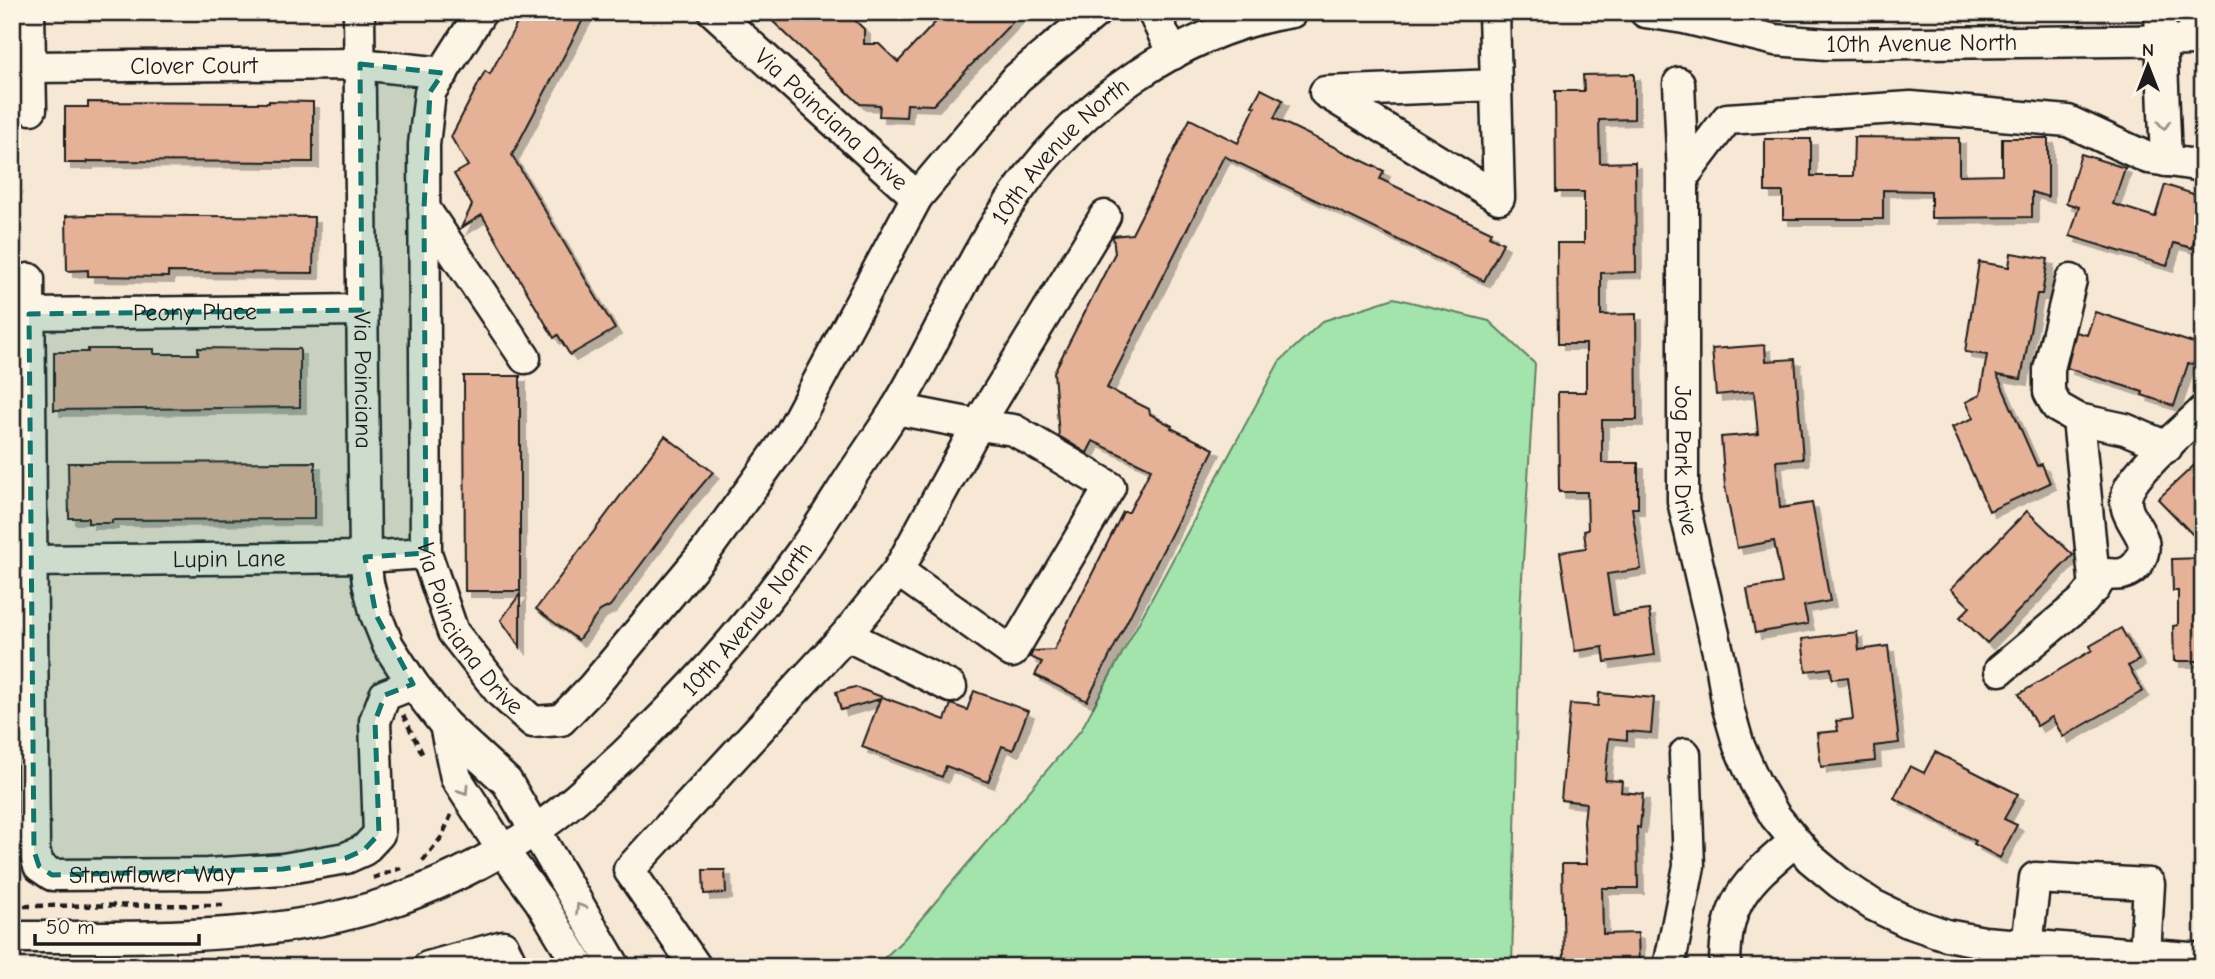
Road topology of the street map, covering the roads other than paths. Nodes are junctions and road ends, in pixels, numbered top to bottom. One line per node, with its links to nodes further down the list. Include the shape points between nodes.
1 (29, 12): 15 (street)
2 (359, 12): 14 (street, Via Poinciana)
3 (481, 12): 16 (street, Via Poinciana Drive)
4 (714, 12): 23 (street, Via Poinciana Drive)
5 (1096, 12): 23 (street, Via Poinciana Drive, via 1017,78)
6 (1153, 12): 13 (street)
7 (1292, 12): 13 (street, 10th Avenue North, via 1232,28)
8 (1494, 12): 18 (street)
9 (1645, 12): 11 (street, 10th Avenue North, via 1774,40 1827,44)
10 (2189, 12): 12 (street)
11 (2160, 27): 12 (street, 10th Avenue North); 20 (street, one-way to 20)
12 (2203, 38)
13 (1173, 54): 31 (street, 10th Avenue North, via 1122,85 1085,115 1014,195)
14 (360, 64): 15 (street, Clover Court); 16 (street); 28 (street, Via Poinciana)
15 (30, 67): 19 (street)
16 (443, 73): 24 (street, Via Poinciana Drive, via 430,92)
17 (1679, 83): 22 (street, Jog Park Drive)
18 (1495, 85): 18 (street, via 1416,88 1325,92 1499,198)
19 (30, 109)
20 (2166, 161): 21 (street); 22 (street, via 2148,158 2068,121 1911,107 1727,119)
21 (2203, 166)
22 (1683, 177): 48 (street, Jog Park Drive, via 1683,501 1739,746 1775,816)
23 (917, 197): 36 (street, Via Poinciana Drive, via 789,436 706,551 561,720 533,723 500,692 453,632)
24 (424, 208): 30 (street); 36 (street, Via Poinciana Drive)
25 (1105, 216): 34 (street)
26 (29, 279): 29 (street, Strawflower Way)
27 (2071, 280): 33 (street, via 2049,369 2049,392 2057,407)
28 (362, 310): 29 (street, Peony Place); 37 (street, Via Poinciana)
29 (29, 314): 38 (street, Strawflower Way)
30 (525, 358)
31 (896, 409): 34 (street); 47 (street, 10th Avenue North, via 803,550 731,642 645,735)
32 (2203, 411): 35 (street)
33 (2078, 419): 35 (street, via 2125,429); 40 (street)
34 (978, 425): 39 (street); 39 (street, via 1014,430 1110,487 1012,652)
35 (2167, 447): 40 (street, via 2135,478 2127,493 2126,510 2143,537 2143,554 2135,567 2120,574 2105,573)
36 (426, 553): 37 (street, Lupin Lane)
37 (365, 557): 38 (street, Lupin Lane); 44 (street, Via Poinciana, via 376,615)
38 (32, 561): 44 (street, Strawflower Way, via 34,851 39,866 52,875 283,869 346,858 364,850 379,834 375,721 385,695)
39 (898, 571): 41 (street)
40 (2095, 588): 42 (street)
41 (846, 635): 43 (street); 58 (street, via 629,870)
42 (2000, 670)
43 (951, 687)
44 (402, 688): 45 (street, Via Poinciana)
45 (445, 725): 47 (street, Via Poinciana, via 508,782); 49 (street, Via Poinciana, one-way to 49, via 456,778)
46 (1685, 754): 59 (street, via 1689,866)
47 (535, 831): 49 (street, 10th Avenue North); 57 (street, Via Poinciana, one-way to 47)
48 (1795, 841): 51 (street, Jog Park Drive, via 1840,883 1908,922 1945,935); 60 (street, via 1757,873 1737,901 1726,934)
49 (502, 849): 50 (street, 10th Avenue North, via 429,887 331,919 206,935); 56 (street, Via Poinciana)
50 (12, 937)
51 (2027, 946): 52 (street, Jog Park Drive); 52 (street, via 2035,878 2150,884)
52 (2145, 955): 53 (street, Jog Park Drive)
53 (2203, 959)
54 (428, 967): 55 (street, via 503,946)
55 (513, 967)
56 (580, 967)
57 (615, 967)
58 (696, 967)
59 (1669, 967)
60 (1725, 967)

